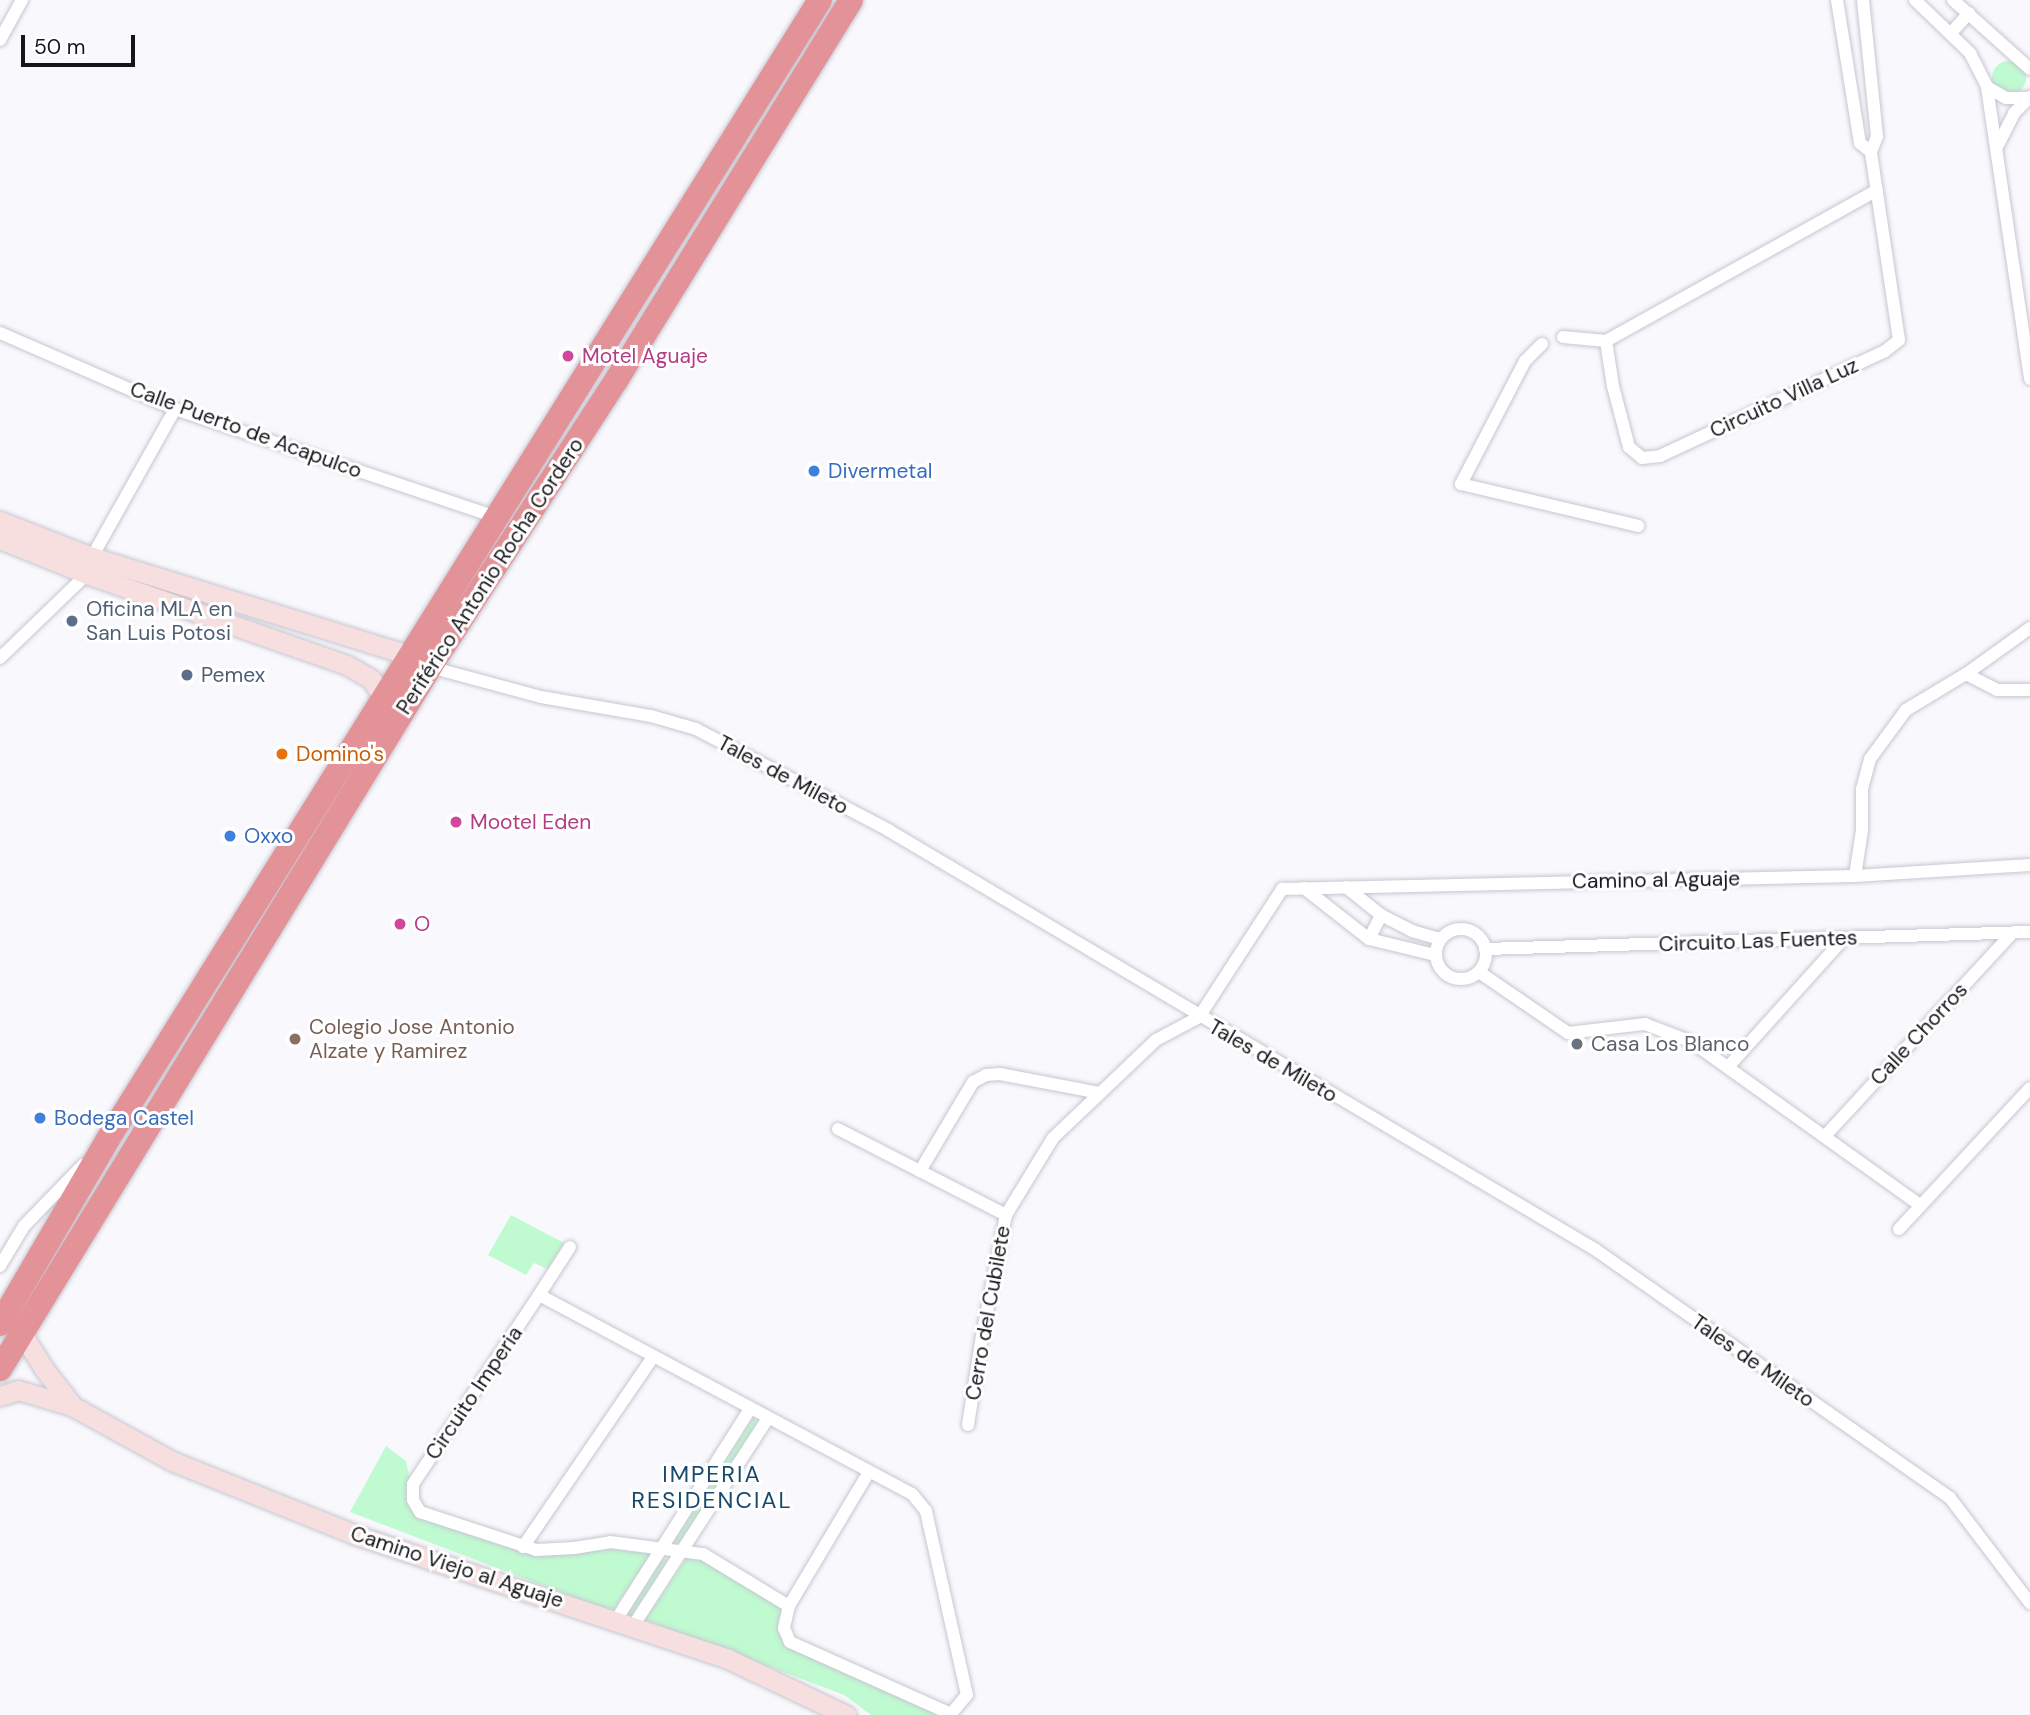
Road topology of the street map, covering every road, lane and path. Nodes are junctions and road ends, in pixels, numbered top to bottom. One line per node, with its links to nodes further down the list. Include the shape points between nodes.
1 (22, 0): 10 (street)
2 (820, 0): 23 (highway, Periférico Antonio Rocha Cordero)
3 (851, 0): 30 (highway, Periférico Antonio Rocha Cordero, via 617,379)
4 (1837, 0): 15 (street, Circuito Villa Luz, via 1860,142)
5 (1863, 0): 15 (street, Circuito Villa Luz, via 1877,136)
6 (1915, 0): 9 (street)
7 (1953, 0): 8 (street)
8 (1969, 13): 9 (street); 11 (street)
9 (1951, 33): 12 (street, via 1970,53)
10 (0, 40)
11 (2030, 69)
12 (1987, 87): 13 (street, via 2006,98); 14 (street)
13 (2029, 98): 14 (street, via 2014,113)
14 (1996, 148): 21 (street)
15 (1871, 152): 16 (street, Circuito Villa Luz)
16 (1877, 190): 19 (street); 19 (street, Circuito Villa Luz, via 1899,340 1885,351 1660,456 1642,458 1629,447)
17 (0, 333): 22 (street, Calle Puerto de Acapulco)
18 (1563, 337): 19 (street)
19 (1606, 341)
20 (1542, 344): 25 (street, via 1525,361 1461,484)
21 (2030, 379)
22 (175, 409): 23 (street, Calle Puerto de Acapulco); 27 (street)
23 (495, 517): 30 (highway, Periférico Antonio Rocha Cordero)
24 (0, 521): 27 (street)
25 (1638, 526)
26 (0, 539): 27 (street)
27 (90, 566): 29 (street); 30 (street); 33 (street, via 347,665 371,679)
28 (2030, 628): 31 (street)
29 (0, 658)
30 (420, 661): 33 (highway, Periférico Antonio Rocha Cordero); 48 (street, Tales de Mileto, via 541,697 651,716 696,729 888,830); 62 (highway, Periférico Antonio Rocha Cordero)
31 (1966, 674): 32 (street, via 1997,690); 35 (street, via 1906,710 1870,759 1862,789)
32 (2030, 690)
33 (384, 698): 54 (highway, Periférico Antonio Rocha Cordero)
34 (2030, 865): 35 (street, Camino al Aguaje)
35 (1855, 876): 36 (street, Camino al Aguaje)
36 (1346, 887): 37 (street, Camino al Aguaje); 39 (street)
37 (1304, 888): 38 (street, Camino al Aguaje); 42 (street)
38 (1282, 889): 48 (street, Cerro del Cubilete)
39 (1381, 915): 42 (street); 43 (street)
40 (2013, 932): 41 (street, Circuito Las Fuentes); 44 (street, Circuito Las Fuentes); 53 (street, Calle Chorros)
41 (2030, 932)
42 (1369, 939): 46 (street)
43 (1440, 939): 45 (street, via 1454,930 1470,931); 46 (street)
44 (1844, 939): 45 (street, Circuito Las Fuentes); 49 (street)
45 (1485, 949): 47 (street)
46 (1435, 955): 47 (street, via 1441,970 1455,979)
47 (1479, 972): 49 (street, via 1568,1033 1645,1024 1692,1042)
48 (1199, 1017): 51 (street, Cerro del Cubilete, via 1156,1040); 74 (street, Tales de Mileto, via 1596,1250 1950,1498)
49 (1728, 1067): 53 (street)
50 (2030, 1088): 56 (street)
51 (1100, 1093): 55 (street, via 986,1075 973,1083); 57 (street, Cerro del Cubilete, via 1053,1138)
52 (838, 1129): 55 (street)
53 (1825, 1136): 56 (street)
54 (108, 1139): 60 (street, via 24,1226); 62 (highway, Periférico Antonio Rocha Cordero)
55 (920, 1171): 57 (street)
56 (1920, 1205): 58 (street)
57 (1006, 1214): 69 (street, Cerro del Cubilete)
58 (1899, 1229)
59 (570, 1247): 61 (street)
60 (0, 1266)
61 (539, 1295): 63 (street); 71 (street, Circuito Imperia, via 413,1484 413,1500 421,1511)
62 (11, 1328): 64 (highway, Periférico Antonio Rocha Cordero); 66 (street, Camino Viejo al Aguaje)
63 (653, 1357): 67 (street); 71 (street)
64 (0, 1369)
65 (0, 1396): 66 (street, Camino Viejo al Aguaje, via 19,1390)
66 (72, 1406): 76 (street, Camino Viejo al Aguaje, via 172,1461 356,1535)
67 (750, 1409): 68 (street); 72 (street)
68 (768, 1418): 70 (street); 73 (street)
69 (968, 1425)
70 (869, 1472): 75 (street); 77 (street, via 912,1494 926,1511 967,1695)
71 (523, 1548): 72 (street, Circuito Imperia, via 555,1550 610,1542)
72 (660, 1549): 73 (street, Circuito Imperia); 76 (street, via 628,1600)
73 (684, 1551): 75 (street, Circuito Imperia, via 703,1554); 76 (street, via 645,1609)
74 (2030, 1603)
75 (789, 1606): 77 (street, via 784,1628 790,1642)
76 (625, 1623): 78 (street, Camino Viejo al Aguaje, via 727,1659)
77 (950, 1714)
78 (846, 1715)

